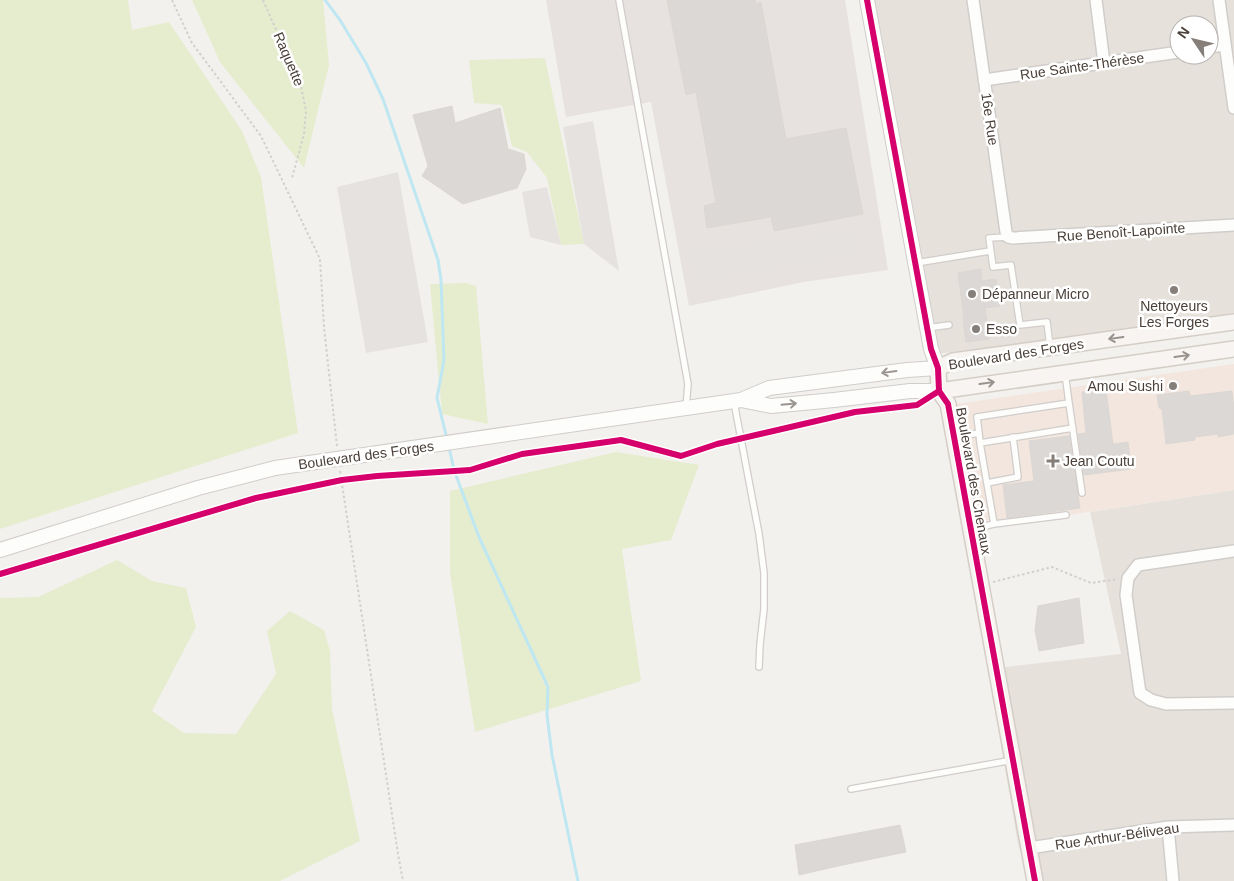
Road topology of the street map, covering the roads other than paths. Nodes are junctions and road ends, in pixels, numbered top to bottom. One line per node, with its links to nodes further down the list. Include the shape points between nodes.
1 (620, 0): 26 (lane, via 688,384)
2 (868, 0): 15 (street, Boulevard des Chenaux)
3 (973, 0): 10 (street, 16e Rue)
4 (1096, 0): 9 (street)
5 (1219, 0): 6 (street)
6 (1225, 45): 7 (street); 11 (street)
7 (1219, 46)
8 (1169, 53): 9 (street, Rue Sainte-Thérèse)
9 (1104, 63): 10 (street, Rue Sainte-Thérèse)
10 (984, 80): 13 (street, 16e Rue)
11 (1234, 108)
12 (1234, 225): 13 (street, Rue Benoît-Lapointe)
13 (1008, 237): 14 (lane, via 989,238)
14 (990, 251): 15 (lane); 19 (lane, via 993,267 1010,266 1020,325 1047,322)
15 (915, 264): 18 (street, Boulevard des Chenaux)
16 (1234, 322): 19 (main road, Boulevard des Forges, one-way to 19)
17 (949, 325): 18 (lane)
18 (927, 328): 21 (street, Boulevard des Chenaux, via 930,349)
19 (1050, 348): 21 (main road, Boulevard des Forges, via 953,361)
20 (1234, 349): 22 (main road, Boulevard des Forges, one-way to 20)
21 (938, 368): 23 (main road, Boulevard des Chenaux); 24 (street, Boulevard des Forges, one-way to 24, via 769,388)
22 (1065, 372): 23 (main road, Boulevard des Forges, one-way to 22); 25 (lane)
23 (939, 390): 24 (street, Boulevard des Forges, one-way to 23, via 771,406); 29 (main road, Boulevard des Chenaux, via 948,404)
24 (737, 401): 26 (street, Boulevard des Forges); 39 (lane, via 764,573)
25 (1069, 403): 27 (lane); 28 (lane, via 977,417)
26 (686, 408): 37 (street, Boulevard des Forges, via 276,468 216,483)
27 (1073, 428): 30 (lane); 33 (lane)
28 (979, 433): 29 (lane); 31 (lane)
29 (954, 437): 36 (main road, Boulevard des Chenaux)
30 (1013, 437): 31 (lane); 32 (lane, via 1018,477)
31 (980, 443): 32 (lane)
32 (987, 483): 35 (lane)
33 (1082, 493)
34 (1066, 515): 35 (lane)
35 (994, 524): 36 (lane)
36 (970, 529): 41 (main road, Boulevard des Chenaux)
37 (0, 550)
38 (1234, 551): 40 (street, via 1138,565 1128,578 1126,596 1140,693 1166,704)
39 (759, 667)
40 (1234, 702)
41 (1013, 760): 42 (lane); 45 (main road, Boulevard des Chenaux)
42 (851, 789)
43 (1234, 825): 44 (street, Rue Arthur-Béliveau)
44 (1168, 826): 45 (street, Rue Arthur-Béliveau); 47 (street)
45 (1029, 848): 46 (main road, Boulevard des Chenaux)
46 (1035, 881)
47 (1173, 881)

